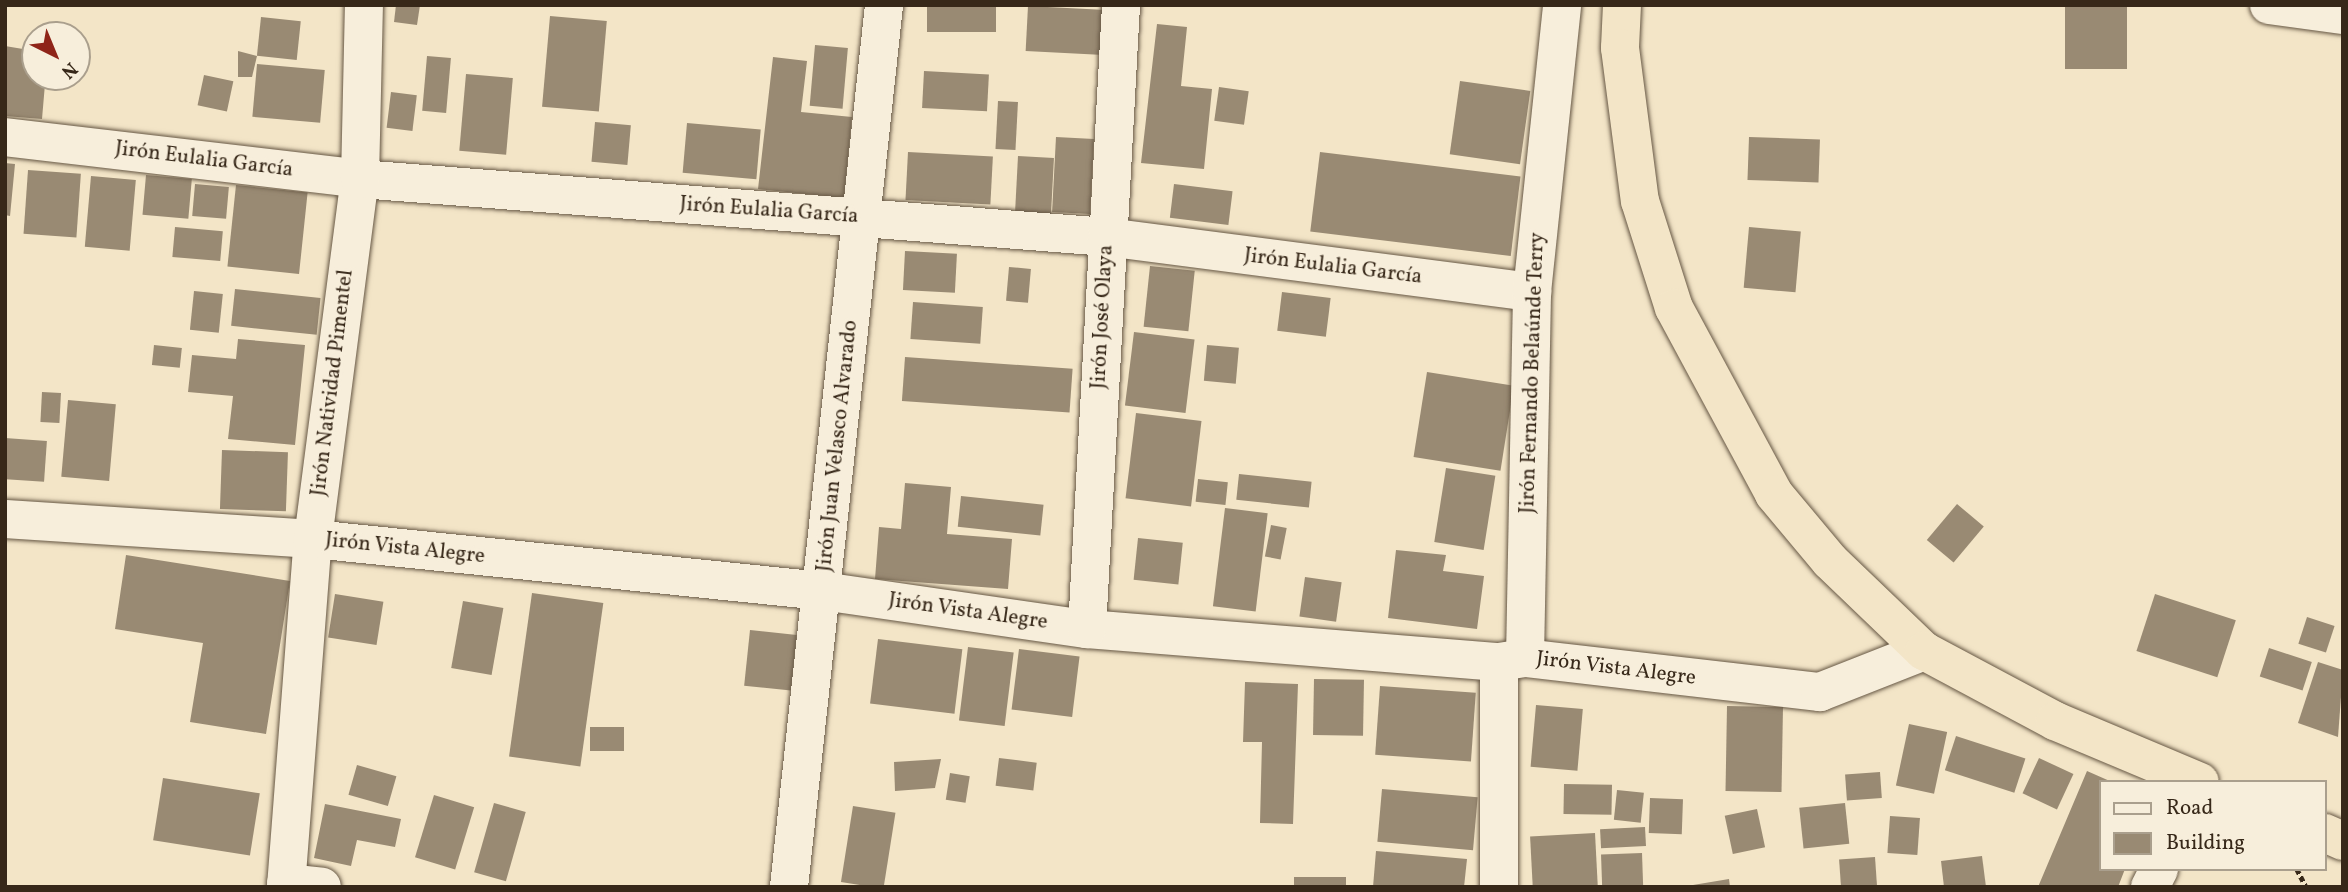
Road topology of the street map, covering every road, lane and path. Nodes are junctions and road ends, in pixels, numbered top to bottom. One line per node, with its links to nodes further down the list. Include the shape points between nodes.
1 (364, 5): 9 (street, Jirón Natividad Pimentel)
2 (884, 5): 10 (street, Jirón Juan Velasco Alvarado)
3 (1121, 5): 11 (street, Jirón José Olaya)
4 (1562, 5): 12 (street, Jirón Fernando Belaúnde Terry)
5 (1622, 5): 17 (highway, via 1620,48 1640,201 1674,308 1774,494 1830,561)
6 (2269, 5): 7 (street)
7 (2343, 15)
8 (5, 137): 9 (street, Jirón Eulalia García)
9 (360, 179): 10 (street, Jirón Eulalia García); 14 (street, Jirón Natividad Pimentel)
10 (863, 218): 11 (street, Jirón Eulalia García); 15 (street, Jirón Juan Velasco Alvarado)
11 (1107, 237): 12 (street, Jirón Eulalia García); 16 (street, Jirón José Olaya)
12 (1532, 292): 18 (street, Jirón Fernando Belaúnde Terry)
13 (5, 519): 14 (street, Jirón Vista Alegre)
14 (313, 539): 15 (street, Jirón Vista Alegre); 24 (street, Jirón Natividad Pimentel)
15 (822, 591): 16 (street, Jirón Vista Alegre); 25 (street, Jirón Juan Velasco Alvarado)
16 (1087, 629): 18 (street, Jirón Vista Alegre)
17 (1924, 651): 18 (street, Jirón Vista Alegre, via 1820,692); 19 (highway, via 2055,721)
18 (1511, 660): 26 (street, Jirón Fernando Belaúnde Terry)
19 (2195, 780)
20 (2327, 834): 21 (highway)
21 (2343, 841)
22 (2158, 871): 27 (street)
23 (2298, 871): 28 (path)
24 (298, 886)
25 (789, 887)
26 (1499, 887)
27 (2150, 887)
28 (2306, 887)

